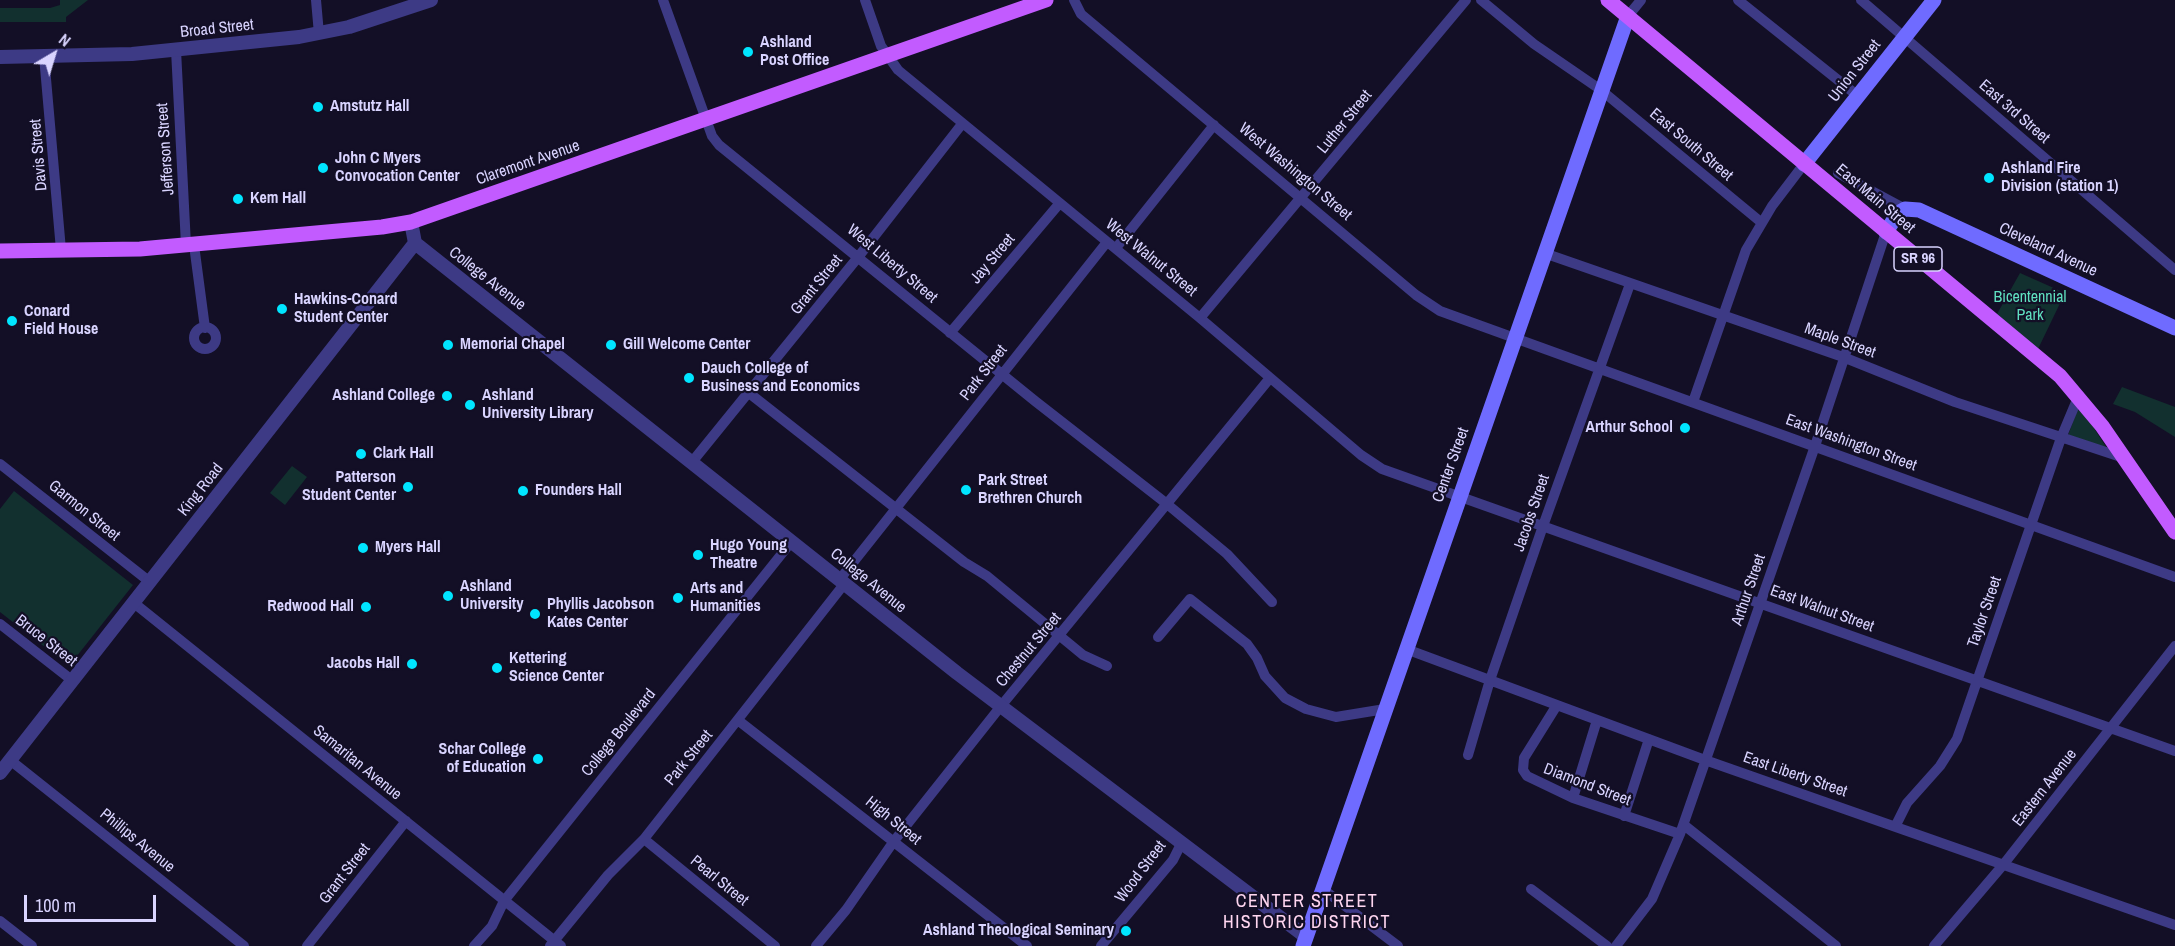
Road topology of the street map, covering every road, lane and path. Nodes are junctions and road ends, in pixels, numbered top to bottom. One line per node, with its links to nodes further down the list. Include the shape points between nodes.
1 (316, 0): 16 (street)
2 (431, 0): 14 (street, Broad Street)
3 (663, 0): 24 (street, West Liberty Street)
4 (865, 0): 20 (street, West Walnut Street)
5 (1046, 0): 20 (main road, Claremont Avenue)
6 (1074, 0): 26 (street, West Washington Street, via 1081,14)
7 (1466, 0): 29 (street, Luther Street)
8 (1481, 0): 22 (street, East South Street, via 1534,44)
9 (1608, 0): 15 (main road, East Main Street)
10 (1641, 0): 15 (street, Center Street)
11 (1738, 0): 23 (street)
12 (1861, 0): 17 (street, East 3rd Street)
13 (1934, 0): 17 (main road, Union Street)
14 (404, 5): 16 (street, Broad Street)
15 (1628, 16): 22 (main road, Center Street); 27 (main road, East Main Street / SR 96)
16 (319, 34): 18 (street, Broad Street)
17 (1904, 37): 23 (main road, Union Street); 42 (street, East 3rd Street)
18 (176, 50): 19 (street, Broad Street); 36 (street, Jefferson Street)
19 (44, 56): 21 (street, Broad Street); 38 (street, Davis Street)
20 (887, 56): 24 (main road, Claremont Avenue); 25 (street, West Walnut Street, via 898,70)
21 (0, 57)
22 (1601, 90): 33 (street, East South Street); 40 (main road, Center Street)
23 (1858, 96): 27 (main road, Union Street)
24 (707, 119): 32 (main road, Claremont Avenue); 41 (street, West Liberty Street, via 719,145)
25 (963, 124): 30 (street, West Walnut Street); 41 (street, Grant Street)
26 (1214, 125): 29 (street, West Washington Street); 37 (street, Park Street)
27 (1804, 164): 33 (street); 34 (main road, East Main Street / SR 96)
28 (1838, 173): 31 (street, Cleveland Avenue)
29 (1303, 198): 45 (street, Luther Street); 49 (street, West Washington Street, via 1430,305)
30 (1059, 204): 37 (street, West Walnut Street); 48 (street, Jay Street)
31 (1905, 209): 34 (main road); 47 (main road, Cleveland Avenue, via 1919,210)
32 (411, 222): 35 (street); 36 (main road, Claremont Avenue)
33 (1762, 223): 44 (street, via 1746,250)
34 (1886, 232): 50 (street, Arthur Street); 55 (main road, East Main Street / SR 96)
35 (415, 243): 60 (street, College Avenue); 71 (street, King Road)
36 (190, 245): 38 (main road, Claremont Avenue); 46 (street, Jefferson Street)
37 (1112, 245): 45 (street, West Walnut Street); 52 (street, Park Street)
38 (61, 250): 39 (main road, Claremont Avenue)
39 (0, 251)
40 (1544, 253): 43 (street, Maple Street); 49 (main road, Center Street)
41 (859, 256): 48 (street, West Liberty Street); 54 (street, Grant Street)
42 (2175, 270)
43 (1630, 284): 44 (street, Maple Street); 51 (street, Jacobs Street)
44 (1721, 315): 50 (street, Maple Street); 56 (street)
45 (1200, 318): 53 (street, West Walnut Street)
46 (205, 328)
47 (2175, 328)
48 (950, 333): 52 (street, West Liberty Street)
49 (1516, 338): 51 (street, East Washington Street); 62 (main road, Center Street)
50 (1843, 357): 57 (street, Maple Street, via 1955,402); 58 (street, Arthur Street)
51 (1601, 368): 56 (street, East Washington Street); 66 (street, Jacobs Street)
52 (1002, 374): 63 (street, West Liberty Street); 64 (street, Park Street)
53 (1270, 378): 62 (street, West Walnut Street, via 1382,468); 63 (street, Chestnut Street)
54 (749, 393): 60 (street, Grant Street); 64 (street)
55 (2079, 395): 57 (street, Taylor Street); 59 (main road, East Main Street / SR 96)
56 (1693, 402): 58 (street, East Washington Street)
57 (2061, 438): 59 (street, Maple Street); 65 (street, Taylor Street)
58 (1815, 446): 65 (street, East Washington Street); 74 (street, Arthur Street)
59 (2124, 458): 67 (main road, East Main Street / SR 96)
60 (692, 462): 68 (street, College Avenue)
61 (0, 464): 71 (street, Garmon Street)
62 (1459, 496): 66 (street, East Walnut Street); 79 (main road, Center Street)
63 (1167, 504): 72 (street, West Liberty Street, via 1227,554); 76 (street, Chestnut Street)
64 (896, 508): 70 (street, Park Street); 76 (street)
65 (2030, 524): 69 (street, East Washington Street); 83 (street, Taylor Street)
66 (1543, 526): 74 (street, East Walnut Street); 81 (street, Jacobs Street)
67 (2175, 532)
68 (792, 541): 70 (street, College Avenue); 107 (street, College Boulevard)
69 (2175, 577)
70 (842, 581): 85 (street, College Avenue); 88 (street, Park Street)
71 (150, 582): 73 (street, King Road)
72 (1272, 602)
73 (134, 603): 82 (street, King Road); 98 (street, Samaritan Avenue)
74 (1760, 603): 83 (street, East Walnut Street); 94 (street, Arthur Street)
75 (0, 624): 82 (street, Bruce Street)
76 (1061, 636): 80 (street, via 1089,659); 85 (street, Chestnut Street)
77 (1158, 637): 86 (street, via 1190,599 1247,644 1265,676 1285,698 1336,717)
78 (2175, 646): 89 (street, Eastern Avenue)
79 (1406, 649): 81 (street, East Liberty Street); 86 (main road, Center Street)
80 (1107, 666)
81 (1490, 680): 84 (street, East Liberty Street); 92 (street, Jacobs Street)
82 (73, 681): 93 (street, King Road)
83 (1977, 681): 89 (street, East Walnut Street); 99 (street, Taylor Street, via 1950,751 1907,803)
84 (1557, 705): 87 (street, East Liberty Street); 96 (street, Diamond Street, via 1527,751 1523,770 1537,783)
85 (1001, 706): 102 (street, Chestnut Street); 103 (street, College Avenue)
86 (1385, 709): 105 (main road, Center Street)
87 (1597, 720): 90 (street, East Liberty Street); 96 (street)
88 (739, 721): 101 (street, Park Street); 102 (street, High Street)
89 (2111, 728): 91 (street, East Walnut Street); 104 (street, Eastern Avenue)
90 (1649, 739): 94 (street, East Liberty Street); 97 (street)
91 (2175, 751)
92 (1468, 754)
93 (5, 756): 95 (street, King Road); 113 (street, Phillips Avenue)
94 (1706, 760): 99 (street, East Liberty Street); 100 (street, Arthur Street)
95 (0, 773)
96 (1573, 798): 97 (street, Diamond Street)
97 (1624, 816): 100 (street, Diamond Street)
98 (406, 821): 107 (street, Samaritan Avenue); 114 (street, Grant Street)
99 (1896, 825): 104 (street, East Liberty Street)
100 (1682, 829): 122 (street, Arthur Street, via 1652,899); 123 (street, Diamond Street)
101 (644, 839): 111 (street, Park Street, via 608,875); 116 (street, Pearl Street)
102 (894, 841): 117 (street, Chestnut Street); 118 (street, High Street)
103 (1181, 844): 110 (street, College Avenue); 119 (street, Wood Street, via 1173,860)
104 (2003, 866): 109 (street, East Liberty Street); 124 (street, Eastern Avenue)
105 (1324, 890): 110 (main road, Center Street); 120 (street)
106 (1531, 890): 121 (street)
107 (504, 901): 111 (street, Samaritan Avenue); 115 (street, College Boulevard, via 492,926)
108 (0, 921): 112 (street)
109 (2175, 925)
110 (1305, 942)
111 (555, 944)
112 (32, 946)
113 (244, 946)
114 (307, 946)
115 (474, 946)
116 (775, 946)
117 (816, 946)
118 (1027, 946)
119 (1101, 946)
120 (1398, 946)
121 (1607, 946)
122 (1617, 946)
123 (1836, 946)
124 (1934, 946)

